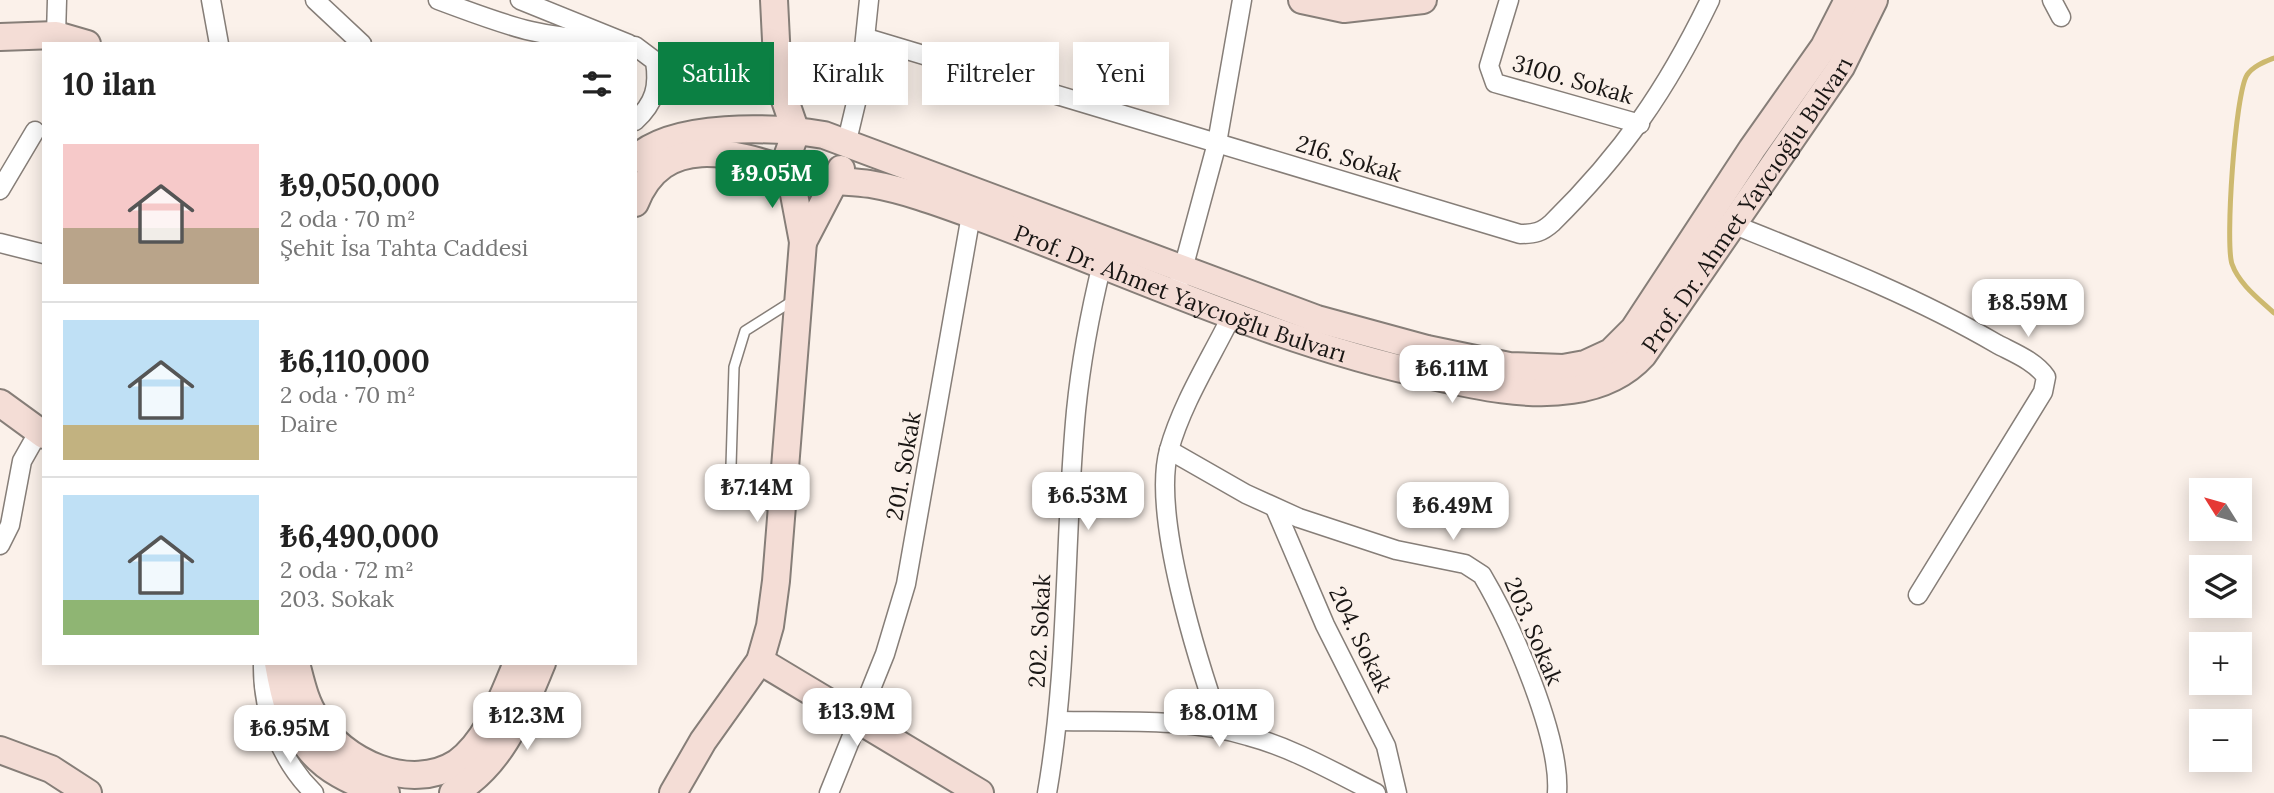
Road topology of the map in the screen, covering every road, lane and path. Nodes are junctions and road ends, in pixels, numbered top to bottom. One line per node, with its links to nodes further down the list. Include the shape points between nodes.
1 (57, 0): 17 (street)
2 (211, 0): 22 (street)
3 (315, 0): 23 (street)
4 (438, 0): 20 (street, via 544,36)
5 (520, 0): 20 (street)
6 (774, 0): 28 (main road, via 778,80)
7 (869, 0): 19 (street)
8 (1242, 0): 29 (street)
9 (1302, 0): 10 (main road, via 1344,9)
10 (1423, 0)
11 (1509, 0): 26 (street, 3100. Sokak, via 1489,66 1495,83)
12 (1710, 0): 26 (street, 216. Sokak)
13 (1848, 0): 42 (main road, Prof. Dr. Ahmet Yaycıoğlu Bulvarı, via 1819,55 1647,312 1623,342 1599,359 1546,369 1470,359 1317,320)
14 (1874, 0): 37 (main road, Prof. Dr. Ahmet Yaycıoğlu Bulvarı, via 1841,67)
15 (2052, 0): 16 (street)
16 (2061, 17)
17 (56, 35): 18 (main road); 21 (main road)
18 (0, 37)
19 (867, 38): 29 (street, 216. Sokak); 30 (street)
20 (620, 41)
21 (80, 42)
22 (219, 42)
23 (360, 42)
24 (637, 48): 25 (street, via 655,61 657,75 653,99)
25 (637, 119)
26 (1640, 124): 29 (street, 216. Sokak, via 1586,190 1541,232 1531,234)
27 (35, 131): 34 (street)
28 (796, 132): 30 (main road, via 824,135); 31 (main road, via 684,136 656,145); 32 (main road)
29 (1217, 143): 42 (street)
30 (846, 145): 33 (main road, via 843,165); 42 (main road, Prof. Dr. Ahmet Yaycıoğlu Bulvarı)
31 (637, 158)
32 (788, 168): 33 (main road); 35 (main road, via 744,156 695,154 657,171); 38 (main road)
33 (832, 180): 36 (main road, Prof. Dr. Ahmet Yaycıoğlu Bulvarı, via 873,185); 38 (main road)
34 (0, 190)
35 (637, 198)
36 (971, 215): 41 (main road, Prof. Dr. Ahmet Yaycıoğlu Bulvarı); 59 (street, 201. Sokak, via 906,584 885,654)
37 (1731, 224): 45 (main road, Prof. Dr. Ahmet Yaycıoğlu Bulvarı, via 1632,366 1605,381 1570,390 1485,387 1380,365 1309,345); 52 (street, via 1891,289 2033,364 2046,377 2043,392)
38 (803, 242): 44 (main road)
39 (0, 243): 40 (street)
40 (42, 254)
41 (1101, 264): 43 (main road, Prof. Dr. Ahmet Yaycıoğlu Bulvarı); 60 (street, 202. Sokak, via 1076,409)
42 (1184, 267): 43 (street)
43 (1175, 293): 45 (main road, Prof. Dr. Ahmet Yaycıoğlu Bulvarı)
44 (799, 298): 50 (main road); 50 (lane, via 745,331 733,367 731,466 741,490)
45 (1232, 315): 48 (street)
46 (0, 402): 47 (main road)
47 (41, 433): 51 (street, via 22,461 10,525)
48 (1169, 450): 49 (street, 203. Sokak); 61 (street, via 1166,494 1178,577)
49 (1275, 508): 72 (street, 204. Sokak, via 1325,625 1386,746); 73 (street, 203. Sokak, via 1367,542 1465,564 1482,575 1539,705 1557,772)
50 (782, 513): 53 (main road, via 770,625)
51 (0, 545)
52 (1918, 595)
53 (760, 661): 59 (main road); 67 (main road)
54 (262, 665): 64 (street, via 262,685 280,746)
55 (279, 665): 65 (main road, via 294,725 310,753 342,776)
56 (297, 665): 57 (main road, via 308,705 343,751 377,769 422,777 445,770 470,751 491,721)
57 (516, 665)
58 (540, 665): 66 (main road, via 502,748 478,775)
59 (857, 720): 68 (street, 201. Sokak); 69 (main road)
60 (1059, 721): 61 (street); 70 (street, 202. Sokak)
61 (1222, 730): 71 (street, via 1273,743)
62 (0, 750): 63 (main road, via 40,764)
63 (88, 793)
64 (314, 793)
65 (386, 793)
66 (453, 793)
67 (673, 793)
68 (829, 793)
69 (980, 793)
70 (1047, 793)
71 (1376, 793)
72 (1397, 793)
73 (1557, 793)

